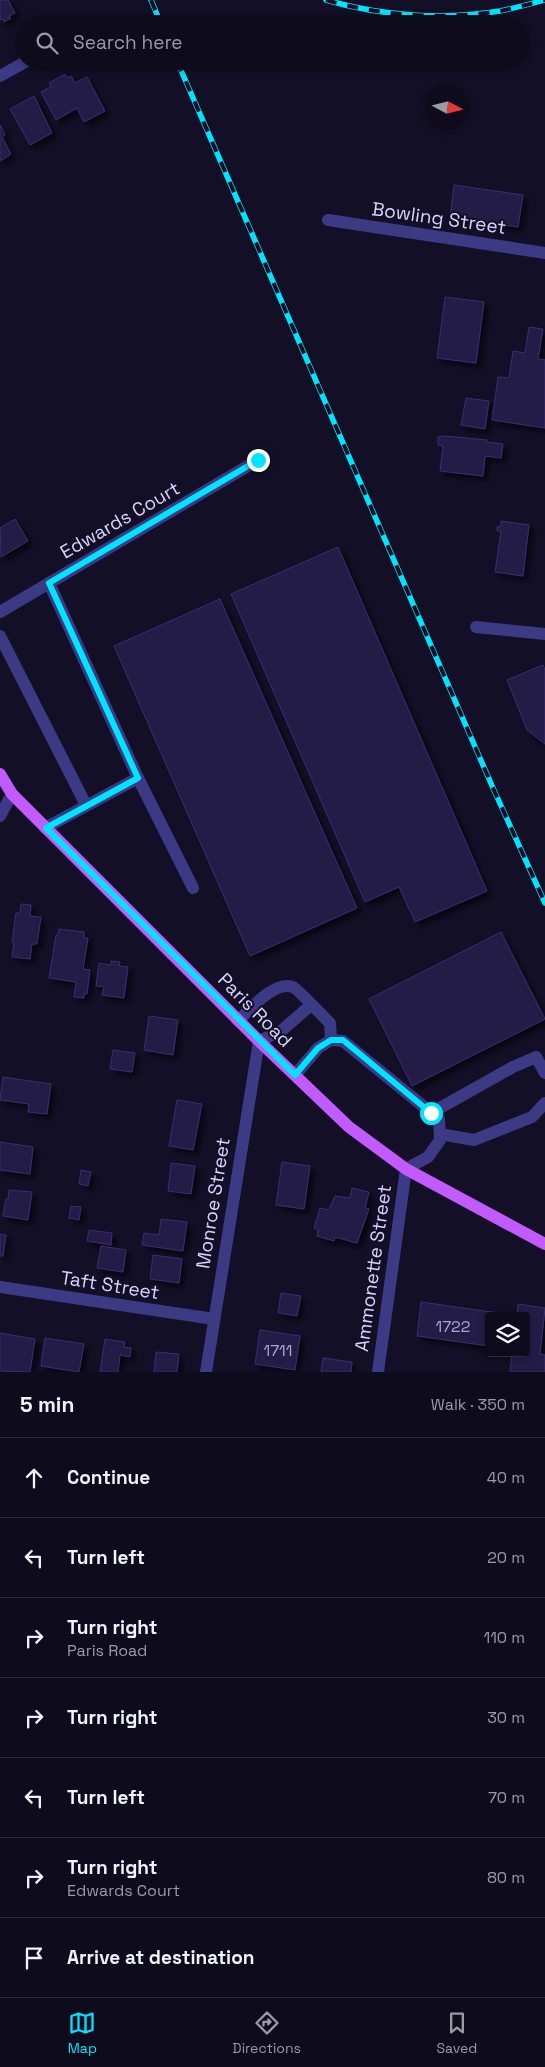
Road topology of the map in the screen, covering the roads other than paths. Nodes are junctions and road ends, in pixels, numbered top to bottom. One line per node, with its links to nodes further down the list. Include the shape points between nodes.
1 (15, 68): 2 (street)
2 (0, 76)
3 (328, 220): 4 (street, Bowling Street)
4 (545, 253)
5 (258, 460): 6 (street, Edwards Court)
6 (49, 583): 7 (street, Edwards Court); 12 (street)
7 (0, 612)
8 (476, 626): 9 (street)
9 (545, 634)
10 (0, 636): 14 (street)
11 (0, 774): 13 (main road, Paris Road)
12 (138, 778): 14 (street); 17 (street)
13 (12, 794): 15 (street); 16 (main road, Paris Road)
14 (86, 806): 16 (street)
15 (0, 816)
16 (46, 828): 19 (main road, Paris Road)
17 (193, 888)
18 (311, 1004): 19 (street, via 293,988 279,986); 20 (street, via 330,1023); 21 (street, via 280,1031)
19 (238, 1020): 21 (main road, Paris Road)
20 (331, 1040): 23 (street, via 318,1048); 25 (street, via 343,1040)
21 (259, 1041): 23 (main road, Paris Road); 30 (street, Monroe Street)
22 (545, 1073): 25 (street, via 536,1057)
23 (295, 1075): 27 (main road, Paris Road, via 349,1127)
24 (545, 1103): 26 (street, via 532,1117 474,1140)
25 (431, 1113): 26 (street, via 439,1120)
26 (440, 1134): 27 (street, via 440,1140 428,1157)
27 (406, 1169): 28 (main road, Paris Road); 32 (street, Ammonette Street)
28 (545, 1244)
29 (0, 1287): 30 (street, Taft Street)
30 (214, 1319): 31 (street, Monroe Street)
31 (206, 1372)
32 (378, 1372)

